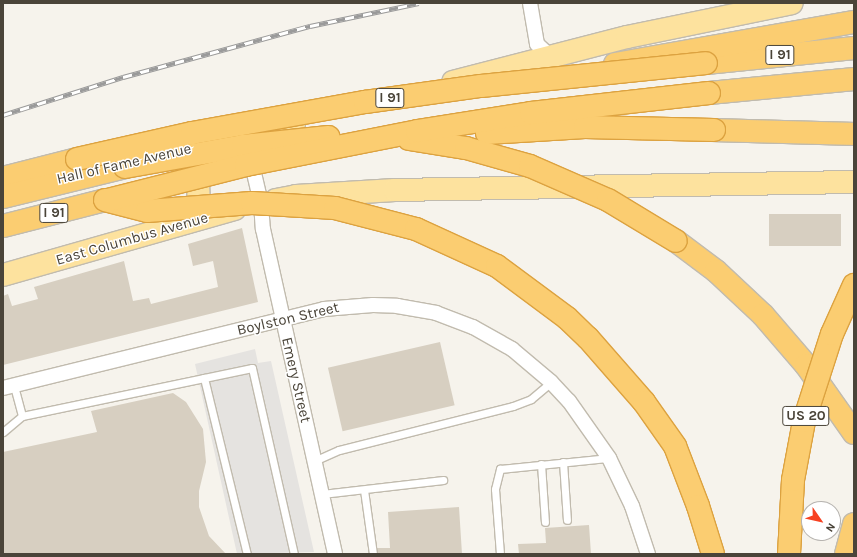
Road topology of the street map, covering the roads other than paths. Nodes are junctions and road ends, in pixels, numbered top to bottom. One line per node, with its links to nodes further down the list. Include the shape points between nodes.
1 (530, 3): 6 (street, via 537,44)
2 (792, 3): 6 (main road, Hall of Fame Avenue, via 627,37)
3 (854, 22): 5 (highway)
4 (854, 48): 5 (highway, I 91)
5 (705, 55): 12 (highway, I 91, bridge, via 418,94 250,122 135,145)
6 (550, 57): 9 (main road, Hall of Fame Avenue)
7 (854, 79): 10 (highway, I 91, bridge, via 709,93 475,121)
8 (854, 134): 10 (highway, bridge, via 616,127 530,129)
9 (246, 136): 11 (main road, Hall of Fame Avenue); 17 (street, Emery Street)
10 (303, 154): 16 (highway, I 91, bridge, via 246,165)
11 (163, 155): 14 (main road, Hall of Fame Avenue); 18 (main road, via 184,163 198,181 198,204)
12 (3, 178)
13 (854, 182): 17 (main road, East Columbus Avenue, via 395,190 296,196)
14 (3, 194)
15 (3, 197): 28 (highway, bridge, via 155,160 307,138 390,137 466,148 530,166 608,200 676,241 734,286 763,315 806,365)
16 (105, 200): 19 (highway, I 91); 45 (highway, bridge, via 146,211 252,204 335,208 416,229 496,266 567,318 644,402 675,446)
17 (261, 203): 18 (main road, East Columbus Avenue); 22 (street, Emery Street, via 263,228)
18 (187, 223): 20 (main road, East Columbus Avenue)
19 (3, 226)
20 (3, 275)
21 (854, 285): 46 (highway, US 20, bridge, via 832,334 804,421 793,480)
22 (283, 319): 24 (street, Boylston Street, via 347,306 373,304 418,309 454,319 492,337 530,363); 25 (street, Boylston Street); 30 (street, Emery Street)
23 (204, 378): 26 (lane); 39 (lane); 40 (lane, via 252,368)
24 (551, 382): 29 (street, Boylston Street, via 585,422); 30 (lane, via 531,399 513,406 339,450)
25 (8, 387): 26 (lane)
26 (22, 416): 27 (lane)
27 (3, 432)
28 (854, 433)
29 (609, 458): 31 (lane); 44 (street, Boylston Street, via 632,506)
30 (314, 461): 35 (street, Emery Street)
31 (563, 462): 32 (lane); 36 (lane)
32 (541, 464): 37 (lane); 43 (lane, via 505,466 500,469 497,476)
33 (443, 480): 34 (lane)
34 (364, 490): 35 (lane); 42 (lane)
35 (322, 494): 41 (street, Emery Street)
36 (567, 520)
37 (545, 522)
38 (854, 524): 47 (highway)
39 (247, 554)
40 (294, 554)
41 (335, 554)
42 (373, 554)
43 (500, 554)
44 (648, 554)
45 (713, 554)
46 (789, 554)
47 (846, 554)

